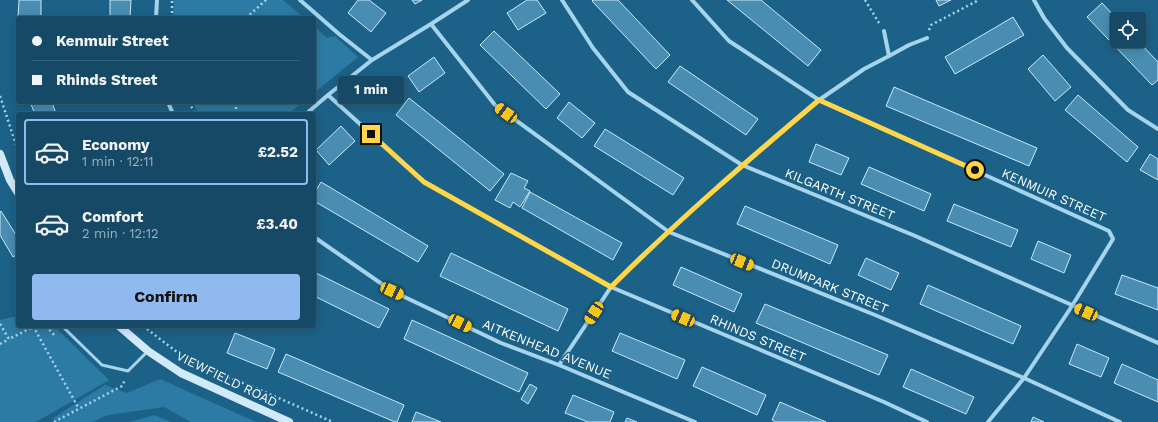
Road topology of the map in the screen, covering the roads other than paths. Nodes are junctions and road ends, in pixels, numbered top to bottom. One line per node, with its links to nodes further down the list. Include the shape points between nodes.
1 (157, 0): 7 (street)
2 (300, 0): 12 (street)
3 (468, 0): 8 (street)
4 (562, 0): 18 (street, KILGARTH STREET, via 593,48 628,92)
5 (692, 0): 14 (street, KENMUIR STREET, via 729,41)
6 (1034, 0): 16 (street, via 1067,48 1128,110)
7 (156, 16)
8 (431, 24): 12 (street); 20 (street, DRUMPARK STREET, via 495,105)
9 (884, 30): 11 (street)
10 (927, 38): 11 (street)
11 (889, 56): 14 (street, via 864,69)
12 (372, 60): 13 (street)
13 (328, 95): 15 (street); 22 (street, RHINDS STREET, via 424,182)
14 (819, 100): 18 (street); 23 (street, KENMUIR STREET, via 1109,231 1113,239)
15 (308, 112)
16 (1158, 129)
17 (0, 154): 19 (street)
18 (742, 165): 20 (street); 23 (street, KILGARTH STREET, via 913,235)
19 (16, 190)
20 (669, 232): 22 (street); 29 (street, DRUMPARK STREET)
21 (316, 238): 28 (street, AITKENHEAD AVENUE, via 392,291 501,343)
22 (611, 287): 28 (street); 32 (street, RHINDS STREET)
23 (1072, 306): 26 (street, KILGARTH STREET); 29 (street)
24 (64, 328): 27 (lane, via 102,365 128,371)
25 (121, 328): 27 (street, VIEWFIELD ROAD)
26 (1158, 343)
27 (148, 351): 30 (street, VIEWFIELD ROAD, via 181,373)
28 (559, 365): 31 (street, AITKENHEAD AVENUE)
29 (1024, 378): 33 (street); 34 (street, DRUMPARK STREET)
30 (289, 422)
31 (695, 422)
32 (927, 422)
33 (988, 422)
34 (1120, 422)

